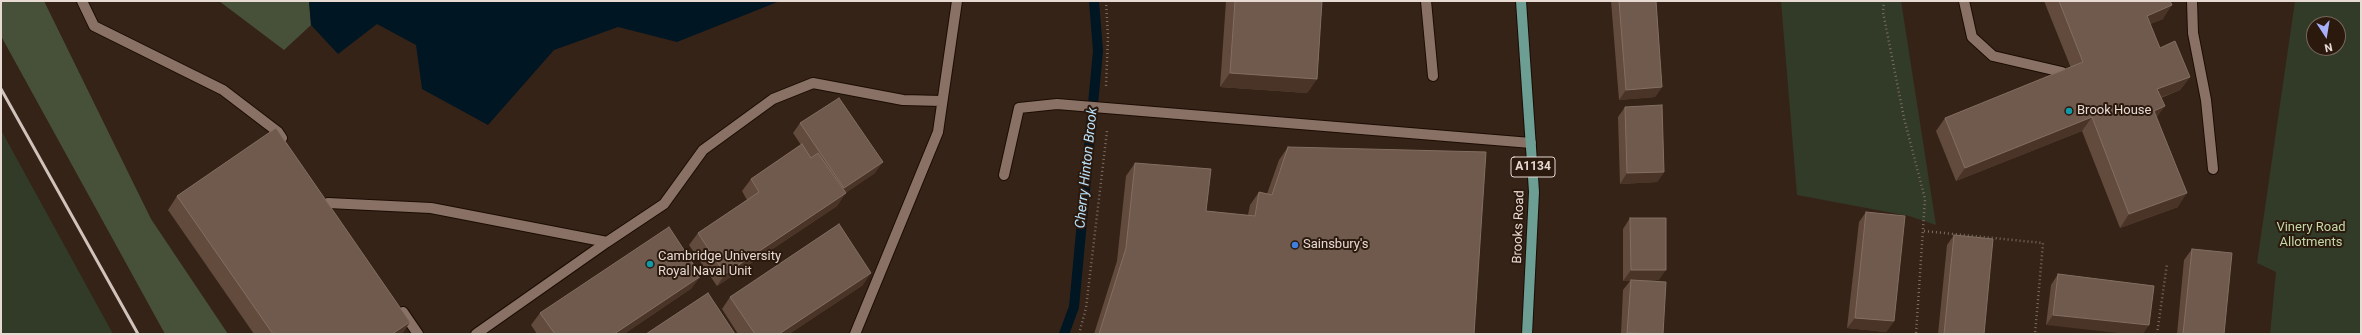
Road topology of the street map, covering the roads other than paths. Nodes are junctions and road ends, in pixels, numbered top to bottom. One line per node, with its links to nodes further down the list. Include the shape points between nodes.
1 (82, 1): 11 (street, via 94,26 223,90 278,132)
2 (957, 1): 9 (street)
3 (1426, 1): 8 (street)
4 (1521, 1): 10 (main road, Brooks Road / A1134)
5 (1964, 1): 7 (street, via 1972,37 1994,56)
6 (2192, 1): 12 (street, via 2193,33 2206,100)
7 (2062, 72)
8 (1433, 76)
9 (942, 101): 15 (street, via 903,100 813,83 773,99 703,150 664,204); 19 (street, via 938,132)
10 (1531, 142): 13 (street, via 1057,104 1018,108); 20 (main road, Brooks Road / A1134, via 1534,192)
11 (287, 144)
12 (2213, 169)
13 (1004, 175)
14 (336, 216): 15 (street, via 325,200 431,208)
15 (607, 242): 18 (street)
16 (395, 301): 17 (street)
17 (418, 334)
18 (476, 334)
19 (855, 334)
20 (1527, 334)

